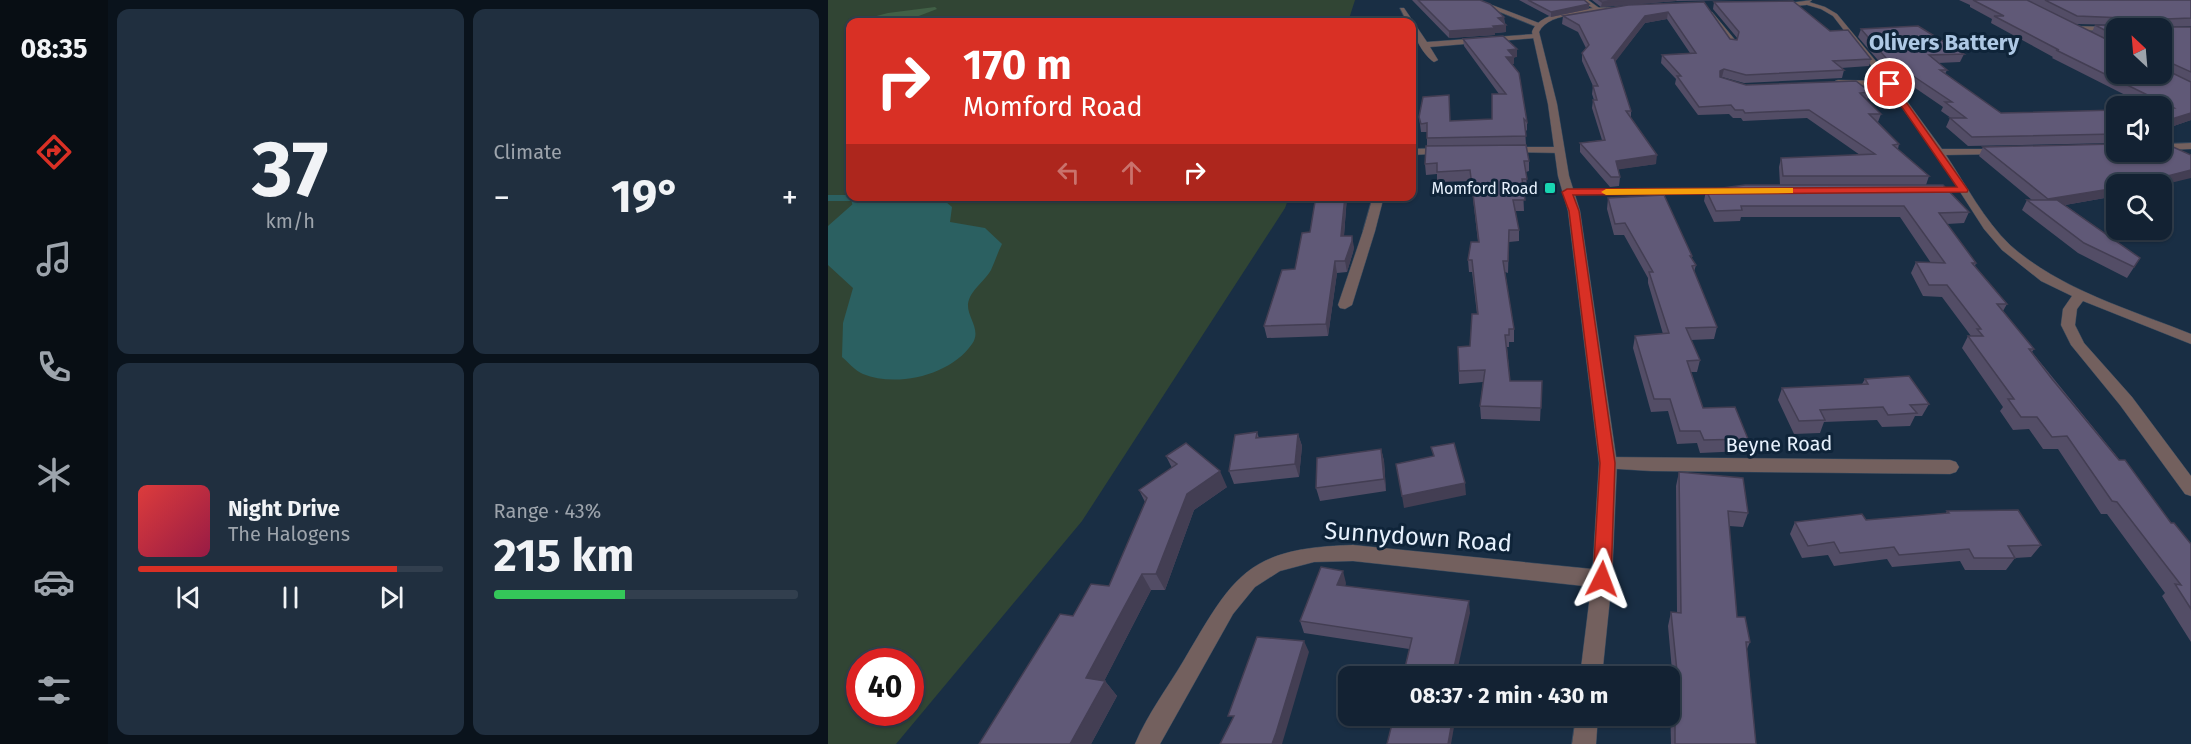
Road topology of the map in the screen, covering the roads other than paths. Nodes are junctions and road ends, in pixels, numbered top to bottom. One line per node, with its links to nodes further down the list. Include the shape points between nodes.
1 (1473, 0): 13 (street)
2 (1583, 0): 8 (street)
3 (1807, 2): 4 (street); 20 (street, via 1835,15)
4 (1764, 5)
5 (1705, 6): 16 (street)
6 (1625, 8): 8 (street)
7 (1402, 9): 9 (street)
8 (1599, 10): 13 (street, via 1561,15)
9 (1407, 18)
10 (2061, 22): 11 (street)
11 (2071, 28): 12 (street); 15 (street)
12 (2106, 29)
13 (1538, 30): 17 (street); 23 (street)
14 (1416, 32): 17 (street)
15 (2089, 37)
16 (1733, 43)
17 (1424, 45): 18 (street)
18 (1434, 60)
19 (1829, 83): 20 (street)
20 (1890, 84): 28 (street)
21 (2191, 146): 22 (street)
22 (2172, 147)
23 (1559, 150): 25 (street); 30 (street)
24 (1457, 151): 27 (street)
25 (1502, 151)
26 (2010, 151): 28 (street)
27 (1416, 152)
28 (1939, 152): 32 (street, via 1958,190 2006,248 2046,278)
29 (1742, 191): 30 (street)
30 (1567, 192): 35 (street, via 1574,211)
31 (1378, 201): 33 (street)
32 (2080, 295): 34 (street); 37 (street, via 2070,309 2068,325 2078,345 2126,401)
33 (1345, 305)
34 (2191, 339)
35 (1608, 463): 36 (street, Beyne Road); 38 (street)
36 (1950, 467)
37 (2191, 489)
38 (1602, 579): 39 (street); 41 (street, Sunnydown Road, via 1353,553 1314,554 1275,564 1248,581 1226,608)
39 (1592, 666)
40 (1586, 726): 42 (street)
41 (1147, 744)
42 (1584, 744)

